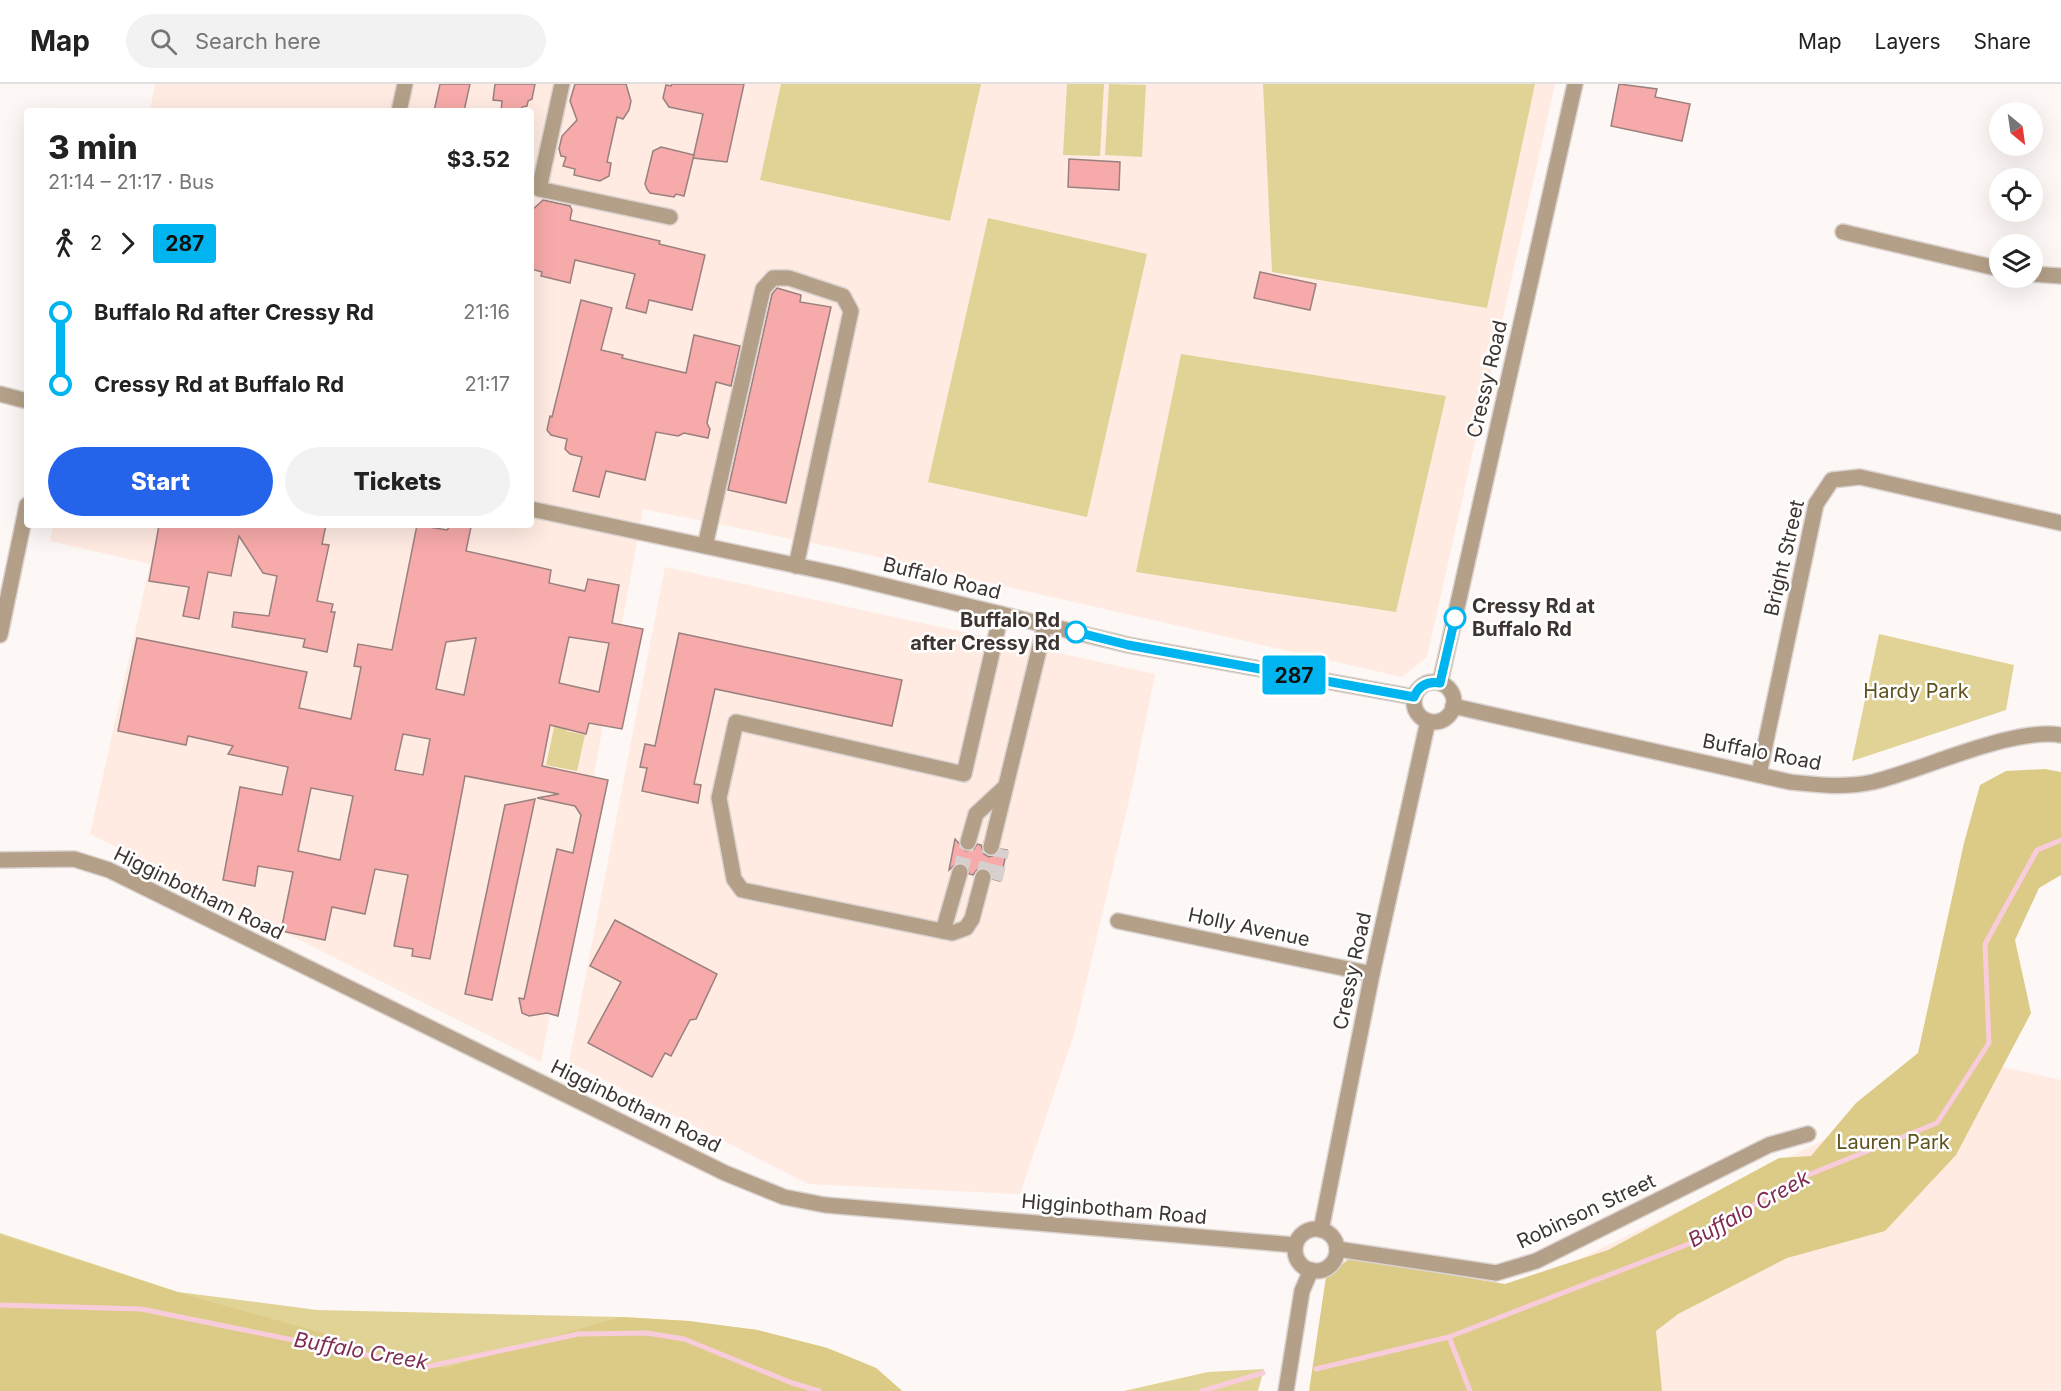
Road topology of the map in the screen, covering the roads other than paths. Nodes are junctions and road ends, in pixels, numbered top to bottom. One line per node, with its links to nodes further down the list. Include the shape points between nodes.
1 (405, 84): 4 (street)
2 (562, 84): 5 (street, via 539,189)
3 (1575, 84): 20 (street, Cressy Road)
4 (400, 108)
5 (670, 216)
6 (1843, 232): 7 (street)
7 (1989, 266)
8 (2043, 275): 9 (street)
9 (2061, 276)
10 (0, 394): 11 (street)
11 (24, 400)
12 (534, 510): 15 (street, Buffalo Road)
13 (24, 519): 19 (street)
14 (2061, 523): 25 (street, Bright Street, via 1860,477 1832,480 1816,504)
15 (705, 546): 16 (street, Buffalo Road); 16 (street, via 762,293 768,281 789,278 843,296 851,311)
16 (796, 566): 17 (street, Buffalo Road)
17 (1001, 614): 18 (street, Buffalo Road); 31 (street, via 964,774 736,722 719,798 734,879 742,890)
18 (1045, 625): 21 (street, Buffalo Road, via 1128,645); 26 (street)
19 (0, 634)
20 (1440, 683): 21 (street, via 1421,686); 22 (street, via 1449,690)
21 (1414, 697): 23 (street, via 1415,709)
22 (1453, 706): 23 (street, via 1441,721); 25 (street, Buffalo Road)
23 (1428, 721): 32 (street, Cressy Road)
24 (2061, 735): 25 (street, Buffalo Road, via 2020,738 1982,747 1872,782 1830,787)
25 (1759, 774)
26 (1004, 788): 27 (street); 28 (street, via 976,814)
27 (995, 826): 28 (street); 28 (street)
28 (984, 846)
29 (0, 860): 35 (street, Higginbotham Road, via 74,859 109,870 725,1173 784,1197 825,1205)
30 (1118, 921): 32 (street, Holly Avenue)
31 (943, 932): 31 (street, via 966,928 972,919 978,879)
32 (1372, 974): 34 (street, Cressy Road)
33 (1808, 1134): 36 (street, Robinson Street, via 1769,1145 1536,1261 1496,1273)
34 (1321, 1230): 35 (street, via 1308,1230); 36 (street, via 1330,1235)
35 (1295, 1245): 37 (street, via 1296,1258)
36 (1336, 1249): 37 (street, via 1332,1263)
37 (1311, 1270): 38 (street, via 1302,1291)
38 (1286, 1391)

